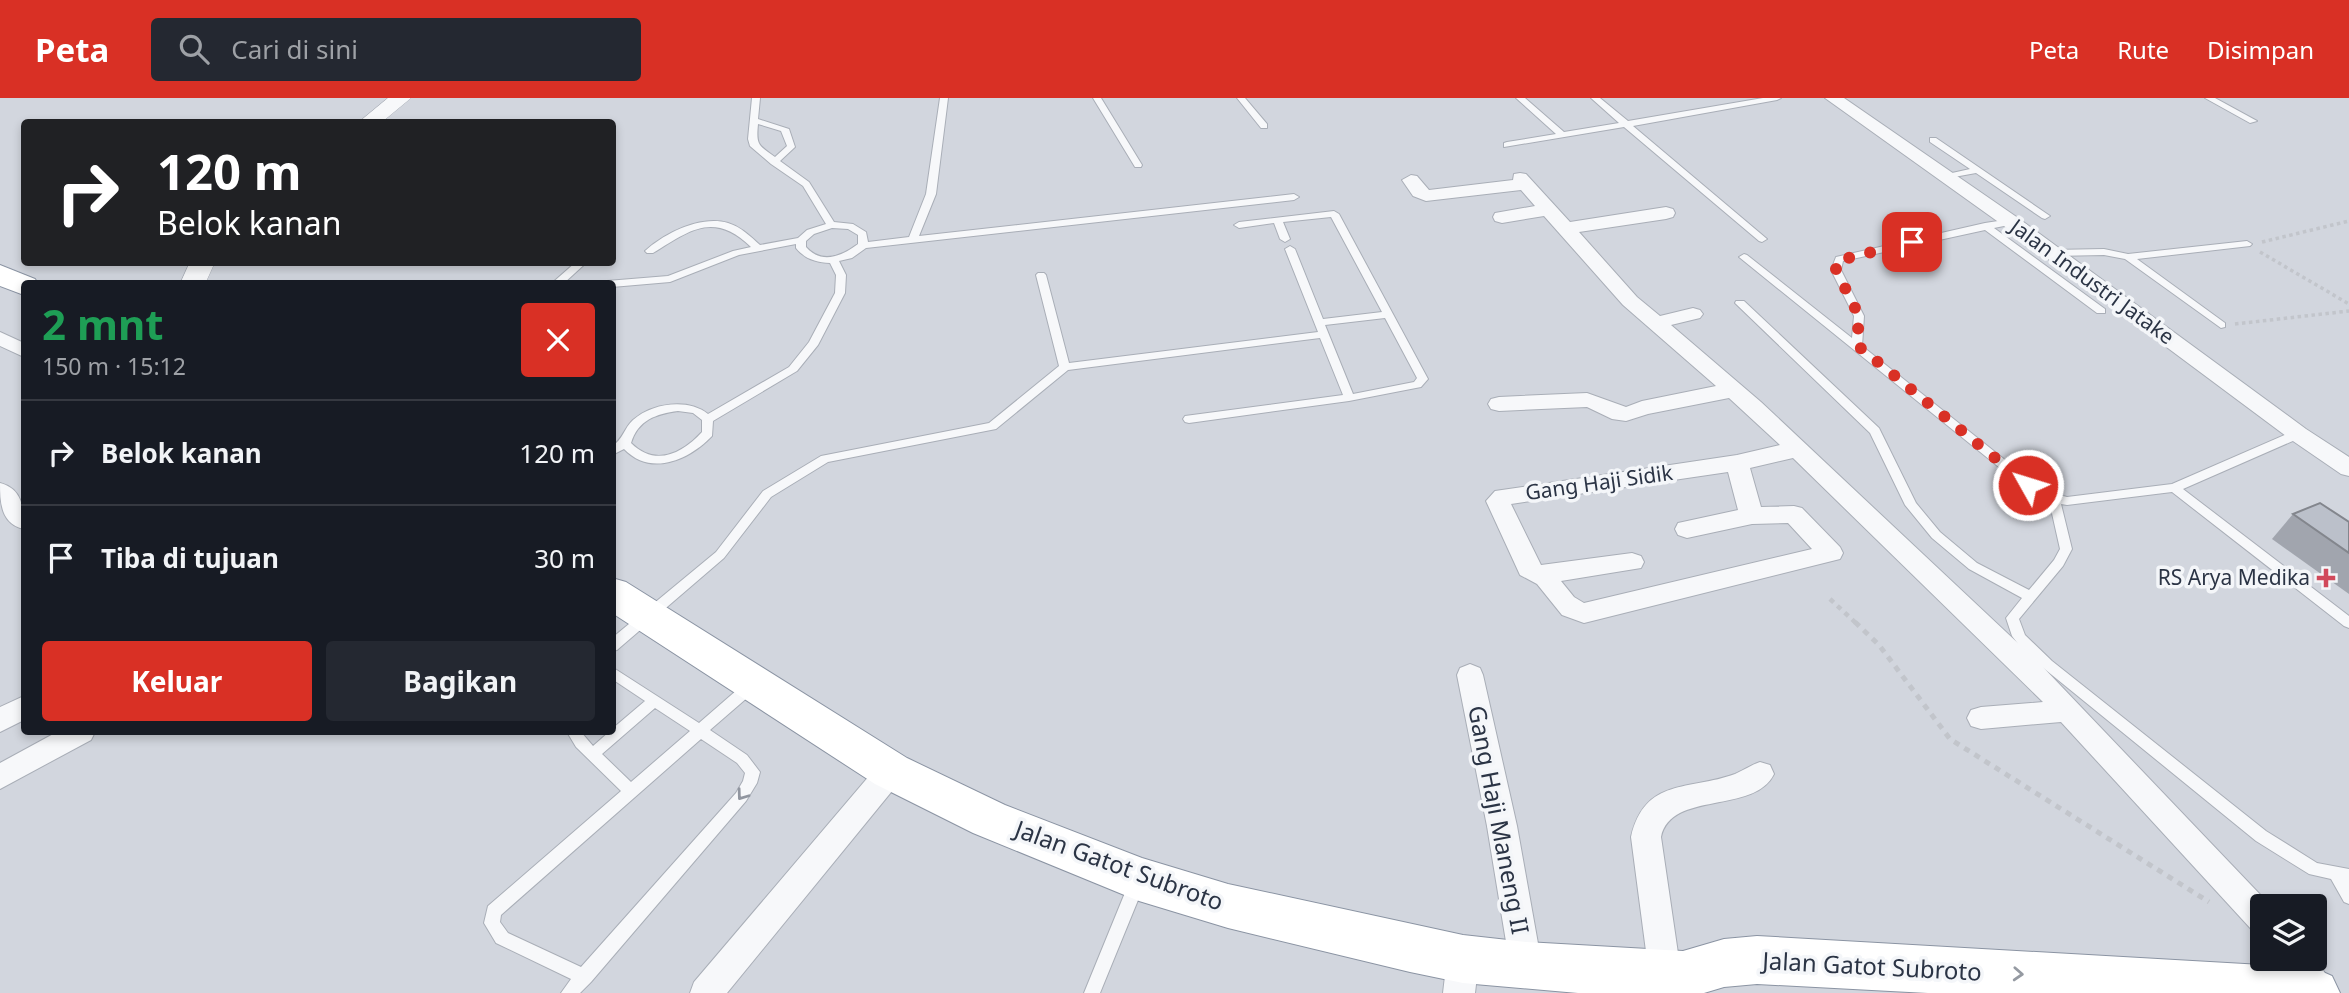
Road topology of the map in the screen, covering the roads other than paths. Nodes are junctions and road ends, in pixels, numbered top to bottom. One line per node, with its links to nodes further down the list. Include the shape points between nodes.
1 (401, 98): 11 (street)
2 (756, 98): 12 (lane)
3 (944, 98): 35 (lane, via 931,194)
4 (1097, 98): 20 (lane)
5 (1241, 98): 15 (lane)
6 (1520, 98): 16 (lane)
7 (1595, 98): 14 (lane)
8 (1777, 98): 14 (lane)
9 (1835, 98): 22 (street, Jalan Industri Jatake)
10 (2210, 98): 13 (lane)
11 (373, 119)
12 (754, 120): 19 (lane, via 754,146); 19 (lane, via 785,129 790,139 792,147)
13 (2253, 121)
14 (1627, 124): 16 (lane); 36 (lane)
15 (1264, 126)
16 (1562, 135): 18 (lane)
17 (1933, 140): 21 (lane)
18 (1507, 145)
19 (774, 162): 31 (lane, via 806,184)
20 (1138, 165)
21 (1977, 170): 22 (lane); 27 (lane)
22 (1946, 177): 30 (street, Jalan Industri Jatake)
23 (1411, 180): 25 (street, via 1426,195 1523,181)
24 (1294, 197): 35 (lane)
25 (1546, 209): 28 (street); 34 (street)
26 (1666, 213): 34 (street)
27 (2045, 216)
28 (1502, 217)
29 (1277, 220): 32 (lane); 55 (lane, via 1334,214); 58 (lane)
30 (2011, 222): 33 (lane); 42 (street, Jalan Industri Jatake)
31 (831, 225): 37 (lane); 39 (lane, via 850,226 863,234)
32 (1239, 225)
33 (1985, 226): 53 (lane); 60 (lane, via 1836,261 1859,316)
34 (1563, 229): 56 (street)
35 (912, 239): 39 (lane)
36 (1762, 239)
37 (801, 240): 40 (lane); 45 (lane, via 799,247 810,258)
38 (2247, 244): 44 (lane)
39 (863, 245): 45 (lane)
40 (758, 248): 41 (lane, via 733,228 715,225 686,229); 50 (lane, via 680,276)
41 (650, 251)
42 (2053, 253): 44 (lane, via 2104,252); 68 (street, Jalan Industri Jatake)
43 (1744, 257): 60 (lane)
44 (2128, 257): 57 (lane)
45 (833, 260): 66 (lane, via 841,275 840,293 814,343 793,369)
46 (578, 266): 49 (lane)
47 (0, 274): 51 (highway)
48 (1041, 275): 62 (lane)
49 (561, 280)
50 (616, 283)
51 (21, 284)
52 (1740, 303): 82 (lane, via 1875,431 1906,497 1936,535 1973,566)
53 (2101, 311)
54 (1693, 314): 56 (street)
55 (1386, 315): 58 (lane); 64 (lane, via 1423,379 1417,385)
56 (1656, 323): 63 (street)
57 (2221, 326)
58 (1321, 329): 62 (lane); 64 (lane)
59 (0, 338): 61 (street)
60 (1857, 345): 76 (lane, via 2028,485)
61 (21, 349)
62 (1065, 367): 83 (lane, via 992,426 819,462 767,494 720,555)
63 (1733, 390): 65 (street, via 1642,408 1630,415 1615,414 1600,402 1587,400); 70 (street)
64 (1349, 398): 67 (lane)
65 (1499, 404)
66 (707, 419): 69 (lane, via 696,410 657,410 639,419 628,431); 69 (lane, via 708,433 697,447 677,457 654,461 634,456)
67 (1189, 419)
68 (2298, 434): 73 (street, Jalan Industri Jatake); 74 (lane)
69 (625, 444): 71 (lane)
70 (1797, 449): 72 (street, Gang Haji Sidik); 91 (street, via 2031,671)
71 (616, 450)
72 (1737, 463): 77 (street); 81 (street, Gang Haji Sidik, via 1500,499 1497,504 1529,569)
73 (2347, 466)
74 (2174, 488): 76 (lane); 84 (lane)
75 (0, 491): 78 (street)
76 (2054, 498): 82 (lane, via 2066,550)
77 (1752, 516): 79 (street); 81 (street, via 1794,514 1831,553 1584,613 1571,610)
78 (21, 517)
79 (1687, 529)
80 (1632, 562): 81 (street)
81 (1543, 574)
82 (2029, 596): 104 (lane, via 2012,618 2013,629 2047,665 2261,836 2297,860)
83 (631, 605): 85 (lane); 88 (highway, Jalan Gatot Subroto)
84 (2349, 623)
85 (616, 637)
86 (1470, 675): 108 (street, Gang Haji Maneng II)
87 (616, 679): 89 (lane)
88 (754, 684): 94 (lane); 100 (highway, Jalan Gatot Subroto)
89 (654, 700): 94 (lane); 95 (lane)
90 (21, 709): 93 (street)
91 (2066, 710): 92 (street); 107 (street)
92 (1981, 718)
93 (0, 721)
94 (701, 732): 103 (lane); 111 (lane, one-way to 111, via 742,759 753,772 750,783)
95 (616, 734)
96 (76, 735): 102 (street)
97 (577, 735): 99 (lane)
98 (614, 735): 99 (lane)
99 (593, 754): 103 (lane)
100 (891, 771): 105 (highway, Jalan Gatot Subroto, via 989,819); 114 (street)
101 (1760, 774): 112 (street, via 1743,784 1671,802 1650,819 1646,837)
102 (0, 777)
103 (631, 791): 111 (lane, via 494,911 492,923 502,938)
104 (2343, 876): 106 (lane)
105 (1139, 879): 110 (highway, Jalan Gatot Subroto, via 1228,906 1410,949); 115 (lane)
106 (2349, 897)
107 (2250, 906)
108 (1526, 966): 110 (highway, Jalan Gatot Subroto); 112 (highway, Jalan Gatot Subroto)
109 (2306, 971): 117 (street)
110 (1461, 976)
111 (585, 977): 113 (lane)
112 (1691, 980): 116 (highway, Jalan Gatot Subroto, one-way to 116, via 1724,963 1757,960)
113 (569, 993)
114 (706, 993)
115 (1092, 993)
116 (2315, 993)
117 (2321, 993)

